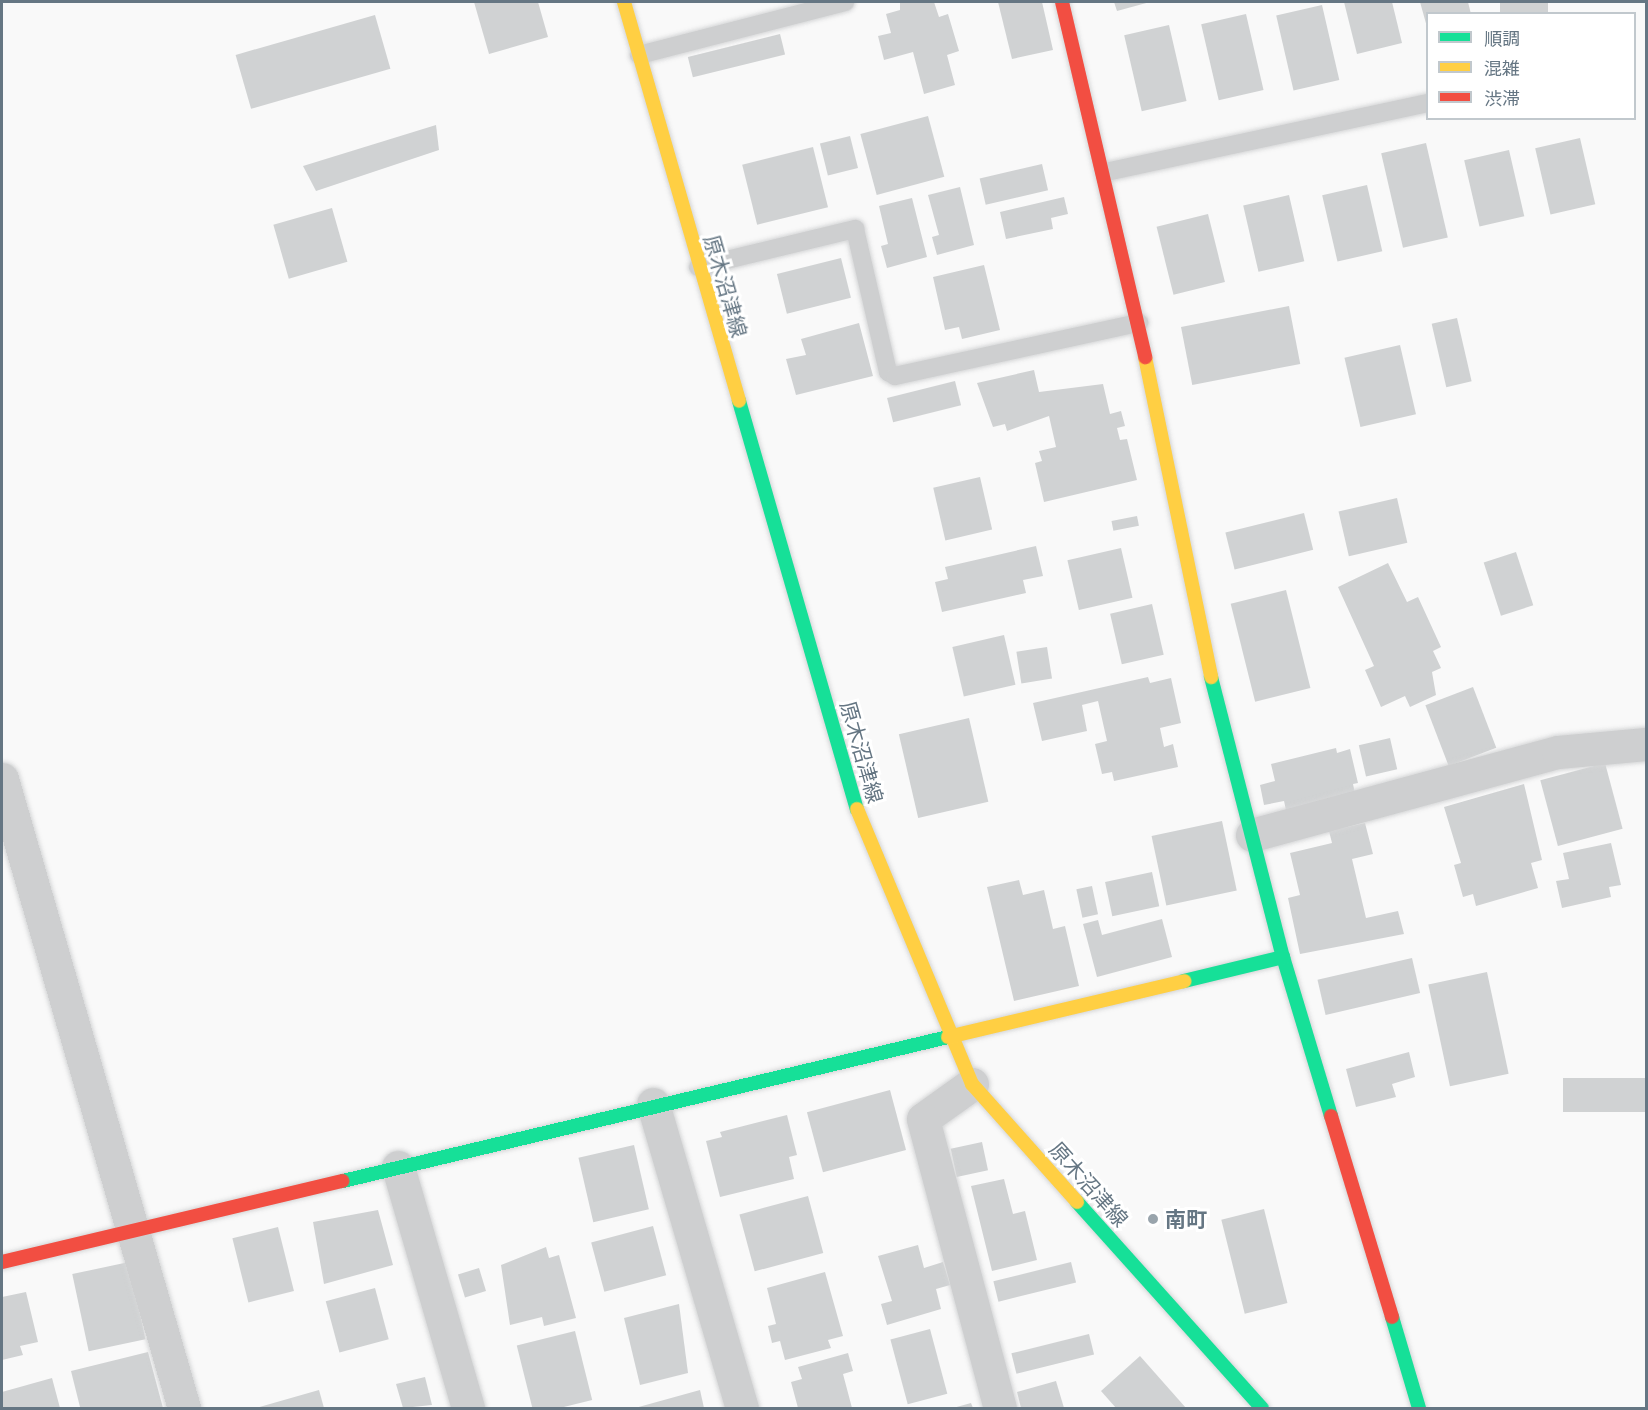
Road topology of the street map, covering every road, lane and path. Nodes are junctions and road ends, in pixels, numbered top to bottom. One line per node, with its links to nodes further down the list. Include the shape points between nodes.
1 (624, 2): 4 (street, 原木沼津線)
2 (845, 2): 4 (lane)
3 (1062, 2): 6 (street)
4 (639, 55): 7 (street, 原木沼津線)
5 (1426, 103): 6 (lane)
6 (1106, 172): 8 (street)
7 (698, 267): 8 (lane, via 855,229 888,372 895,376); 13 (street, 原木沼津線, via 867,844)
8 (1139, 323): 11 (street, via 1195,614)
9 (1647, 744): 11 (street, via 1558,752)
10 (2, 779): 17 (street)
11 (1252, 835): 12 (street)
12 (1283, 957): 13 (street); 24 (street)
13 (950, 1037): 14 (street, 原木沼津線); 15 (street)
14 (972, 1084): 22 (street, via 923,1119); 23 (street, 原木沼津線)
15 (653, 1104): 16 (street); 21 (street)
16 (398, 1167): 17 (street); 20 (street)
17 (130, 1231): 18 (street); 19 (street)
18 (2, 1262)
19 (184, 1408)
20 (468, 1408)
21 (742, 1408)
22 (1000, 1408)
23 (1263, 1408)
24 (1419, 1408)

